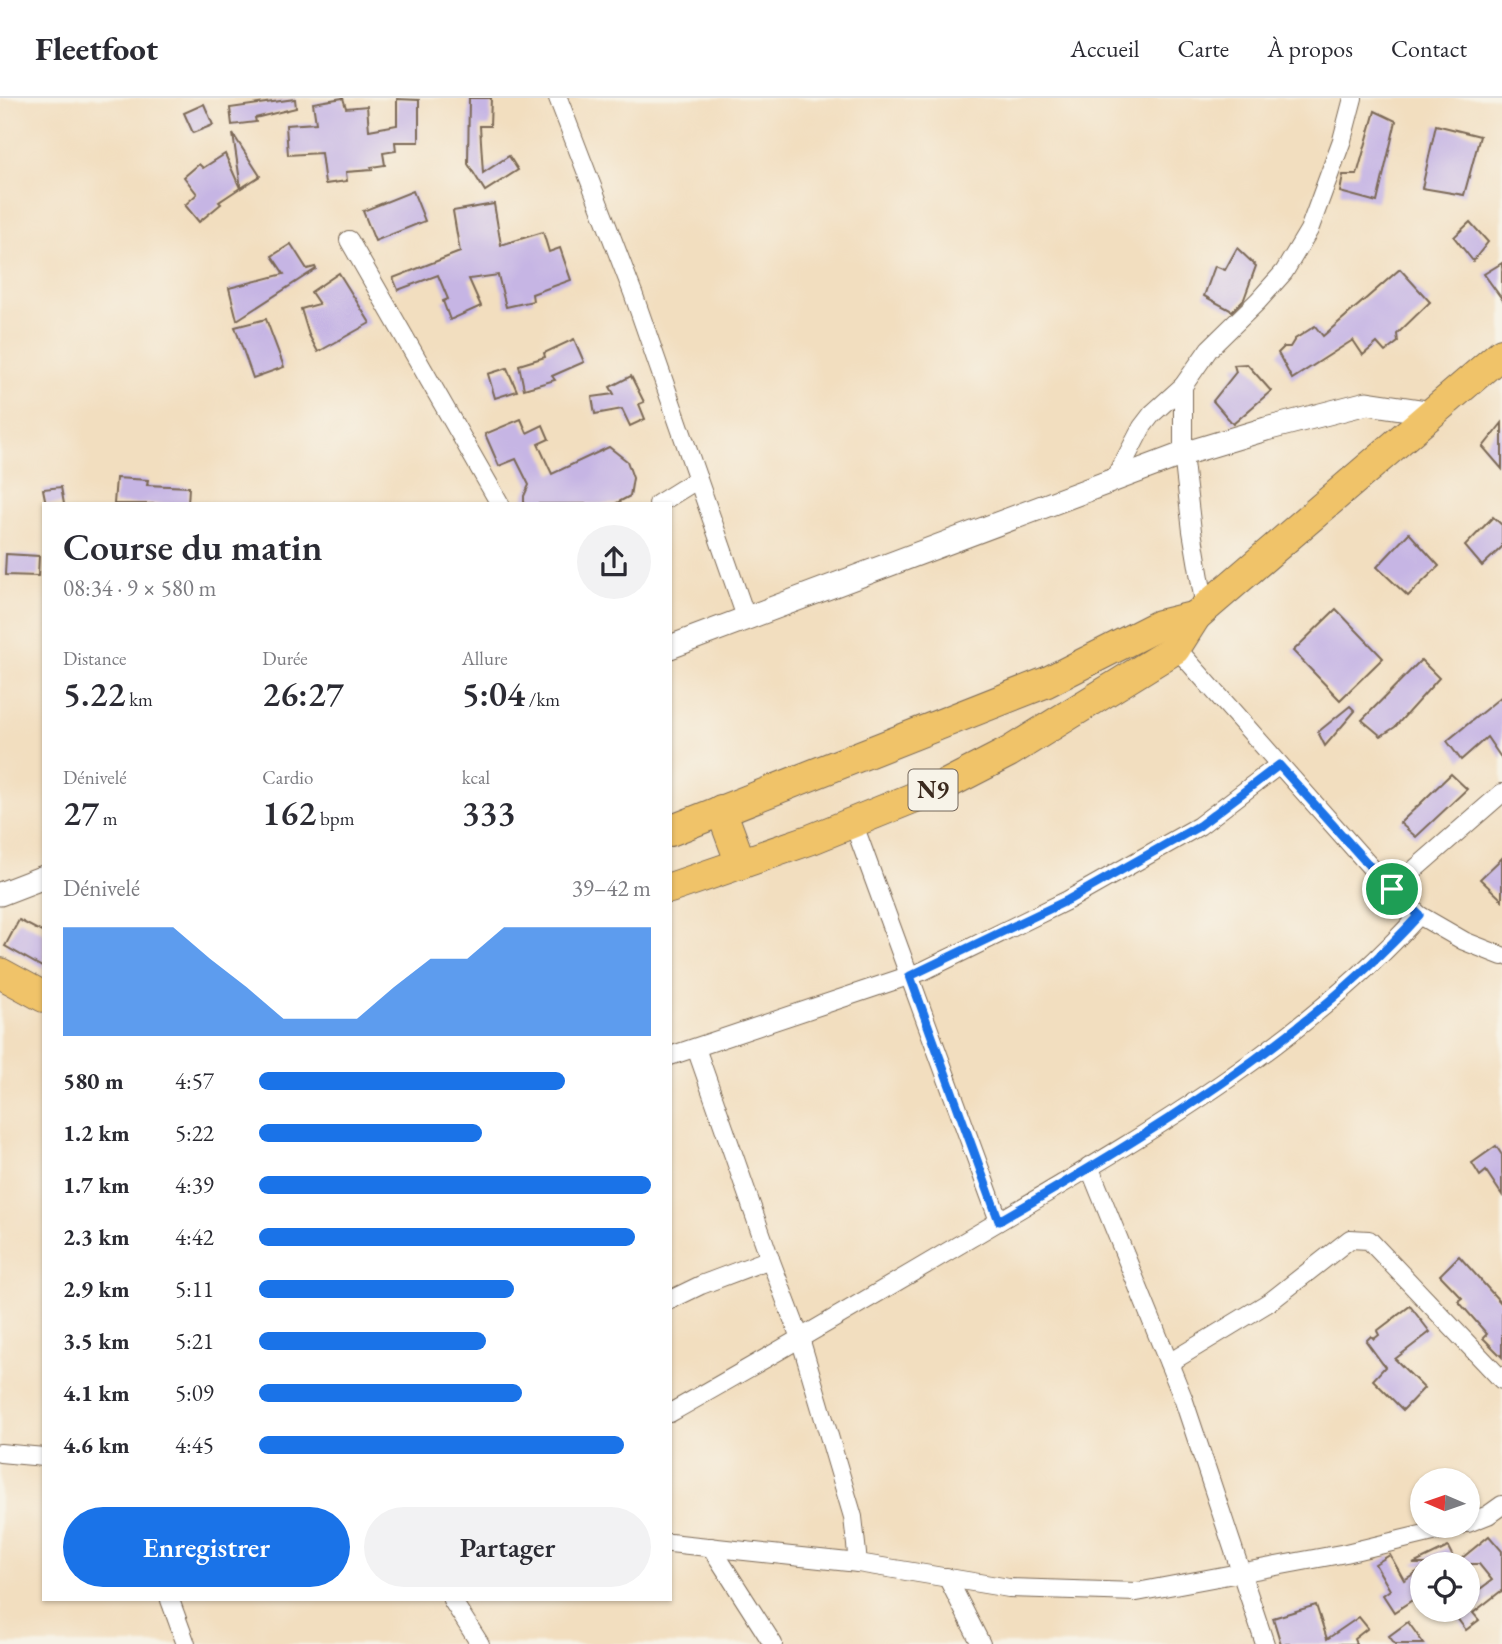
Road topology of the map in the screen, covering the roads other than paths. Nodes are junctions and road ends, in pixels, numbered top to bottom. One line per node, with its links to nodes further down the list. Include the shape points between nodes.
1 (558, 98): 8 (street)
2 (1353, 98): 5 (street, via 1310,230 1284,272 1209,349)
3 (349, 240): 10 (street)
4 (1502, 353): 6 (highway, N9)
5 (1183, 386): 7 (street); 9 (street, via 1142,428)
6 (1433, 413): 7 (street, via 1367,403); 12 (highway, N9)
7 (1183, 454): 9 (street); 12 (street)
8 (698, 479): 11 (street); 13 (street)
9 (1115, 480): 13 (street)
10 (499, 502)
11 (661, 502)
12 (1201, 612): 14 (highway, N9)
13 (747, 620): 15 (street)
14 (1167, 637): 16 (street); 18 (highway, N9); 19 (highway, N9, via 1009,752 945,785)
15 (672, 646)
16 (1279, 765): 24 (street); 29 (street, via 1199,826 1152,853 1068,900)
17 (1502, 793): 24 (street)
18 (721, 810): 20 (highway, N9); 21 (highway)
19 (853, 822): 21 (highway, N9); 29 (street)
20 (672, 830)
21 (740, 864): 23 (highway, N9)
22 (42, 878): 25 (street)
23 (672, 887)
24 (1392, 889): 26 (street)
25 (0, 894)
26 (1419, 915): 27 (street); 33 (street, via 1308,1021)
27 (1502, 956)
28 (0, 973): 30 (highway)
29 (910, 976): 31 (street); 34 (street)
30 (42, 996)
31 (696, 1048): 32 (street); 35 (street)
32 (672, 1055)
33 (1089, 1166): 34 (street); 38 (street)
34 (999, 1221): 37 (street)
35 (769, 1259): 36 (street); 37 (street)
36 (672, 1299)
37 (800, 1338): 40 (street); 48 (street, via 852,1517)
38 (1169, 1363): 39 (street, via 1271,1300 1350,1240 1361,1238 1369,1240); 49 (street)
39 (1502, 1380)
40 (672, 1412)
41 (0, 1454): 42 (street)
42 (42, 1457)
43 (1502, 1505): 44 (street)
44 (1480, 1518)
45 (1410, 1538): 49 (street)
46 (672, 1543): 47 (street)
47 (711, 1547): 48 (street); 55 (street)
48 (859, 1563): 50 (street)
49 (1242, 1574): 50 (street, via 1137,1592 1009,1588); 57 (street)
50 (947, 1577): 56 (street)
51 (170, 1601): 53 (street)
52 (453, 1601): 54 (street)
53 (186, 1644)
54 (480, 1644)
55 (773, 1644)
56 (981, 1644)
57 (1265, 1644)

